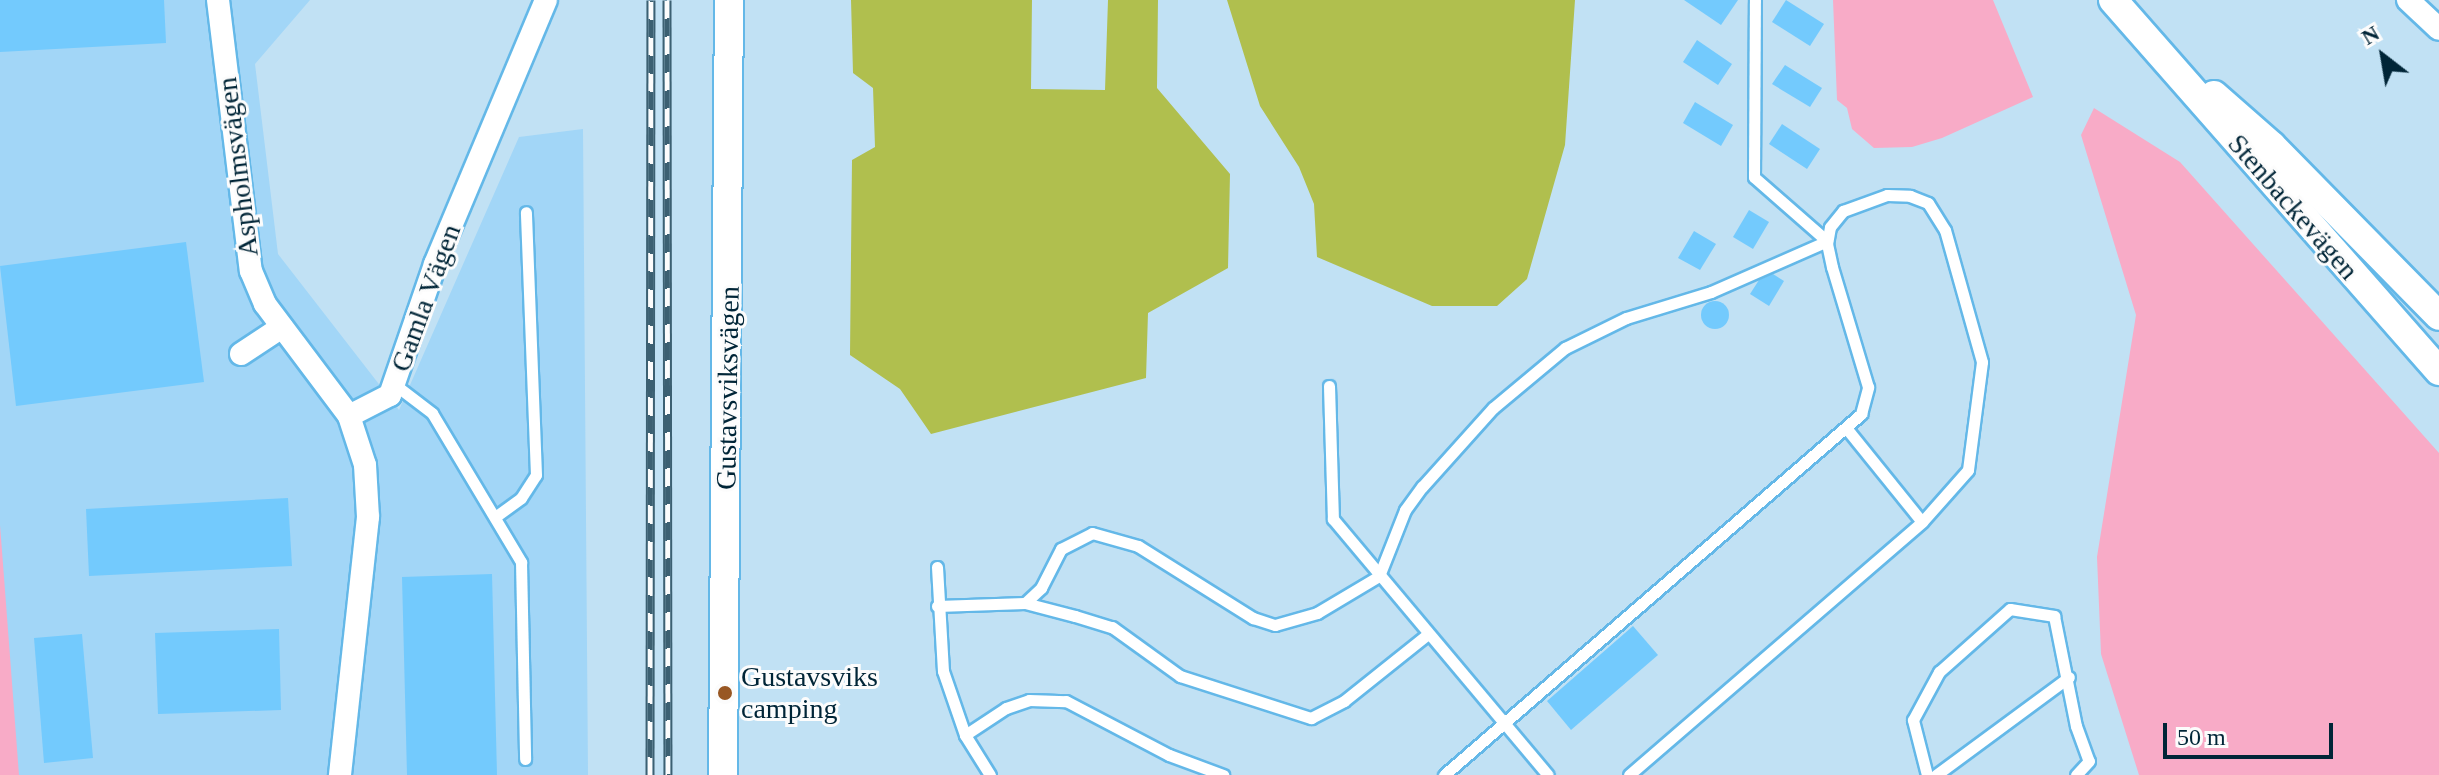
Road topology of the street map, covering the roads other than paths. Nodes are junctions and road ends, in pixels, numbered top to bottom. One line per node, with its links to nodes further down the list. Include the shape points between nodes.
1 (218, 0): 12 (street, Aspholmsvägen, via 251,271)
2 (546, 0): 15 (street, Gamla Vägen, via 435,264)
3 (729, 0): 32 (street, Gustavsviksvägen)
4 (1755, 0): 10 (lane, via 1754,177)
5 (2113, 0): 8 (street, Stenbackevägen)
6 (2408, 0): 7 (street)
7 (2439, 29)
8 (2150, 39): 11 (street, Stenbackevägen, via 2272,146); 14 (street, Stenbackevägen, via 2253,165)
9 (526, 212): 19 (lane, via 536,475 521,498)
10 (1827, 241): 18 (lane, via 1868,387 1861,414); 20 (lane, via 1843,211 1887,195 1928,203 1945,230 1978,336 1983,389 1968,470); 22 (lane, via 1711,292 1626,318 1565,348 1493,408 1422,487 1405,510)
11 (2439, 316)
12 (282, 327): 13 (street); 17 (street, Aspholmsvägen)
13 (241, 354)
14 (2437, 367)
15 (394, 384): 17 (street, Gamla Vägen, via 390,395); 19 (lane, via 432,413)
16 (1329, 386): 22 (lane, via 1330,506 1344,535)
17 (349, 416): 31 (street, via 363,455 369,501)
18 (1847, 429): 20 (lane); 27 (lane)
19 (495, 517): 29 (lane, via 521,562)
20 (1922, 522): 37 (lane)
21 (937, 567): 24 (lane)
22 (1379, 576): 23 (lane, via 1317,613 1275,625 1253,618 1138,546 1092,533 1061,549 1041,588); 25 (lane)
23 (1025, 603): 24 (lane); 25 (lane, via 1112,627 1180,676 1311,718 1344,701)
24 (937, 606): 28 (lane, via 943,671)
25 (1428, 634): 27 (lane)
26 (2069, 677): 38 (lane, via 2054,616 2010,609 1939,672 1913,720); 39 (lane); 40 (lane, via 2076,726 2089,761)
27 (1505, 725): 35 (lane); 36 (lane)
28 (965, 735): 30 (lane, via 1006,708 1029,700 1066,701); 33 (lane)
29 (525, 759)
30 (1193, 770): 34 (lane)
31 (340, 775)
32 (723, 775)
33 (990, 775)
34 (1223, 775)
35 (1444, 775)
36 (1548, 775)
37 (1629, 775)
38 (1927, 775)
39 (1936, 775)
40 (2076, 775)

